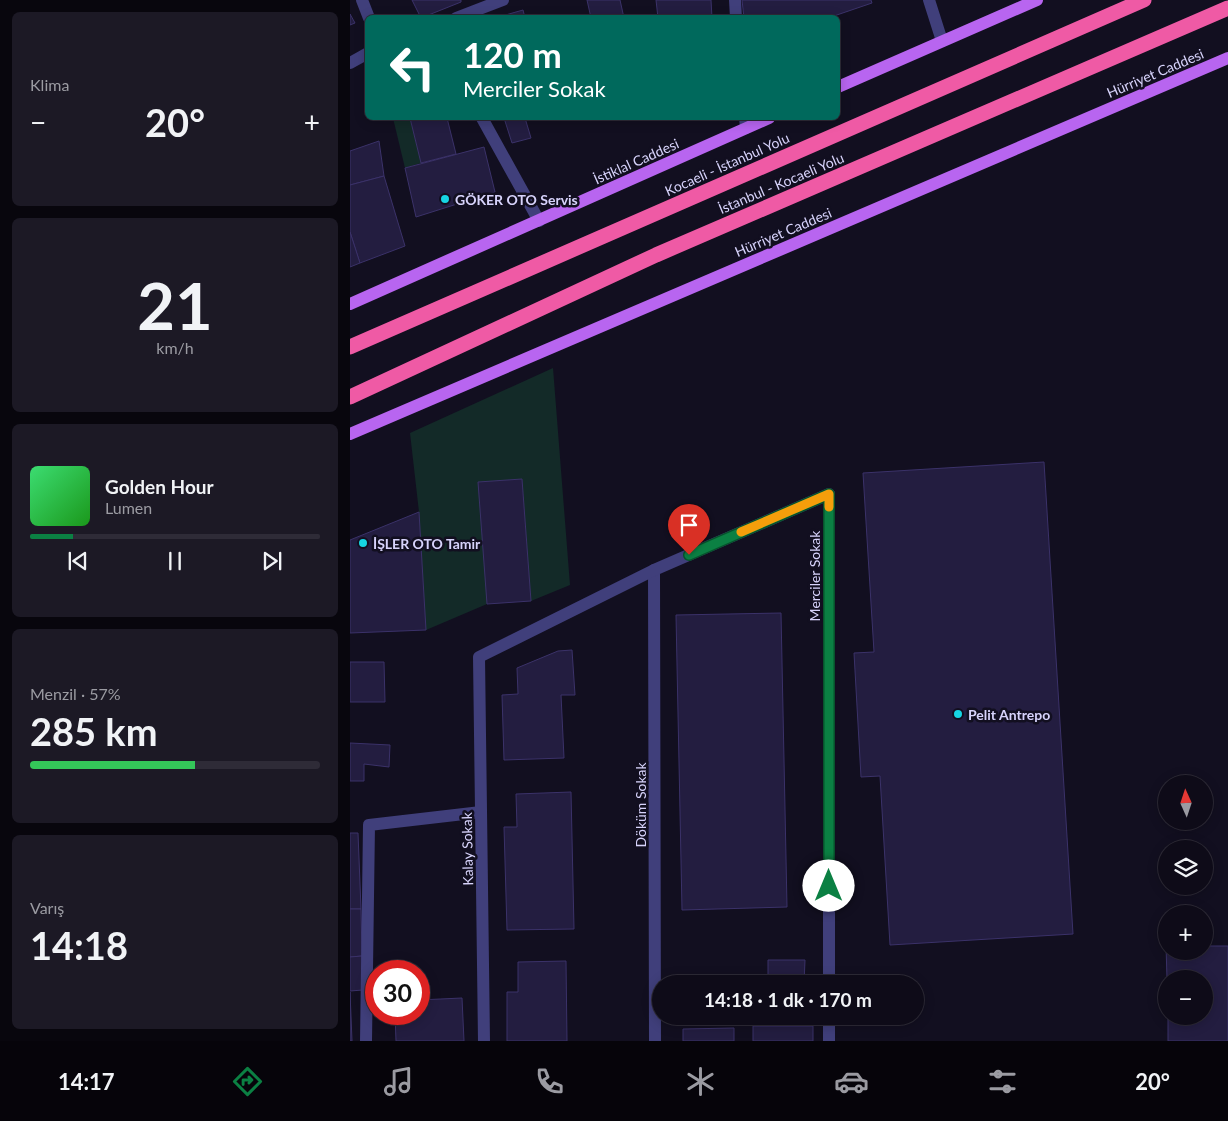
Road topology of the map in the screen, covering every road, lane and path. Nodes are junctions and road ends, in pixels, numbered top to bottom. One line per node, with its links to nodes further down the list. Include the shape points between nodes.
1 (362, 0): 8 (street)
2 (503, 0): 9 (street)
3 (735, 0): 10 (street)
4 (929, 0): 11 (street)
5 (1037, 0): 11 (main road)
6 (1144, 0): 21 (highway, Kocaeli - İstanbul Yolu)
7 (1228, 8): 22 (highway, İstanbul - Kocaeli Yolu, via 665,251)
8 (368, 15)
9 (464, 15)
10 (736, 15)
11 (942, 42): 15 (main road)
12 (365, 56): 14 (street)
13 (1228, 58): 23 (main road, Hürriyet Caddesi)
14 (350, 63)
15 (840, 86)
16 (483, 120): 19 (street)
17 (759, 120): 18 (main road, İstiklal Caddesi)
18 (745, 123): 19 (main road, İstiklal Caddesi)
19 (539, 221): 20 (main road, İstiklal Caddesi)
20 (350, 304)
21 (354, 344)
22 (350, 397)
23 (350, 434)
24 (654, 570): 25 (street, Merciler Sokak); 27 (street, Merciler Sokak, via 829,494); 31 (street, Döküm Sokak)
25 (480, 658): 26 (street, Kalay Sokak)
26 (481, 812): 29 (street, via 369,825); 30 (street, Kalay Sokak)
27 (829, 975)
28 (829, 1025): 32 (street)
29 (366, 1041)
30 (484, 1041)
31 (655, 1041)
32 (829, 1041)

